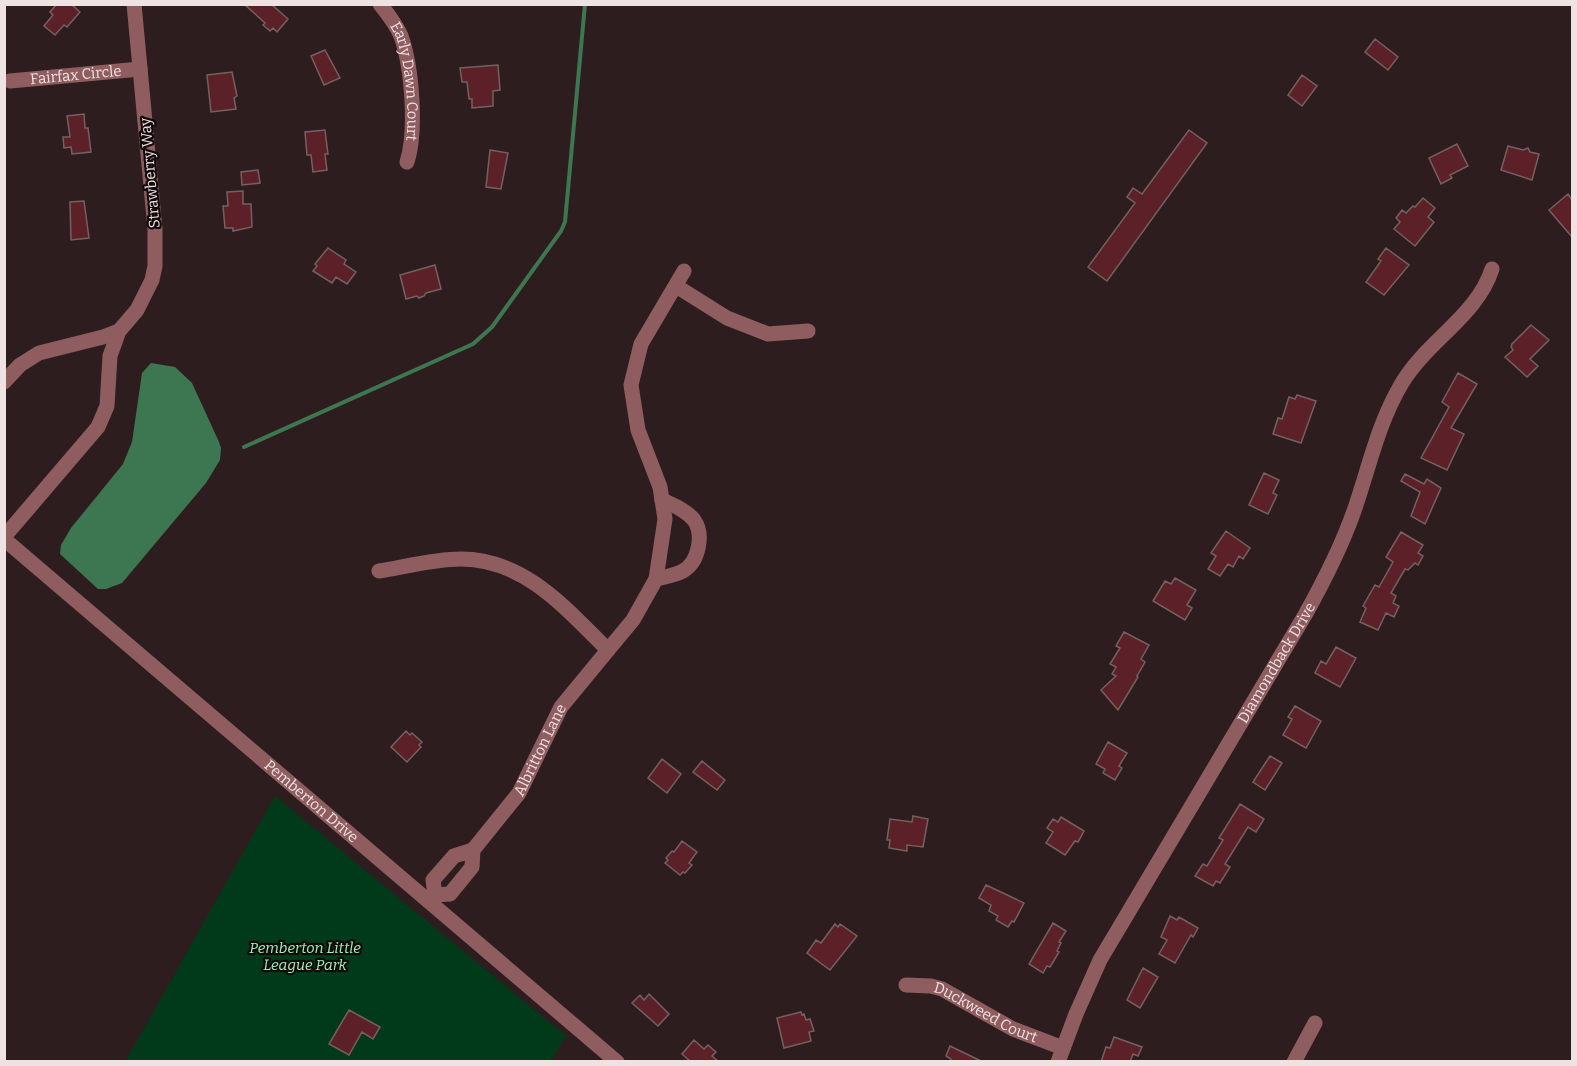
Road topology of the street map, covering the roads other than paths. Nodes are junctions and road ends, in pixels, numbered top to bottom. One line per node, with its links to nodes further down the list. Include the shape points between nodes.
1 (134, 4): 3 (street, Strawberry Way)
2 (380, 4): 5 (street, Early Dawn Court, via 396,25 406,59 413,132)
3 (140, 69): 4 (street, Fairfax Circle); 9 (street, Strawberry Way, via 155,266 145,296)
4 (10, 81)
5 (406, 162)
6 (1492, 269): 21 (street, Diamondback Drive, via 1478,298 1424,352 1402,383 1378,433 1354,511 1329,570 1100,960)
7 (684, 271): 8 (street)
8 (676, 286): 10 (street, via 727,318 768,334); 12 (street, via 641,344 631,385 638,430)
9 (119, 331): 11 (street, via 39,353); 13 (street, Strawberry Way, via 110,356 107,406 98,427)
10 (808, 331)
11 (4, 382)
12 (662, 500): 15 (street, via 665,519); 15 (street, via 695,521 700,542 685,571)
13 (4, 538): 18 (street, Pemberton Drive)
14 (379, 571): 16 (street, via 459,559 492,561 522,574 566,608)
15 (656, 579): 16 (street, Albritton Lane, via 633,620)
16 (608, 651): 17 (street, Albritton Lane, via 561,707 519,793)
17 (473, 850): 18 (street, via 472,867 450,894); 18 (street, via 454,856 433,880)
18 (432, 899): 22 (street, Pemberton Drive)
19 (906, 985): 21 (street, Duckweed Court, via 942,989)
20 (1315, 1023): 23 (street)
21 (1060, 1055)
22 (617, 1062)
23 (1294, 1062)

